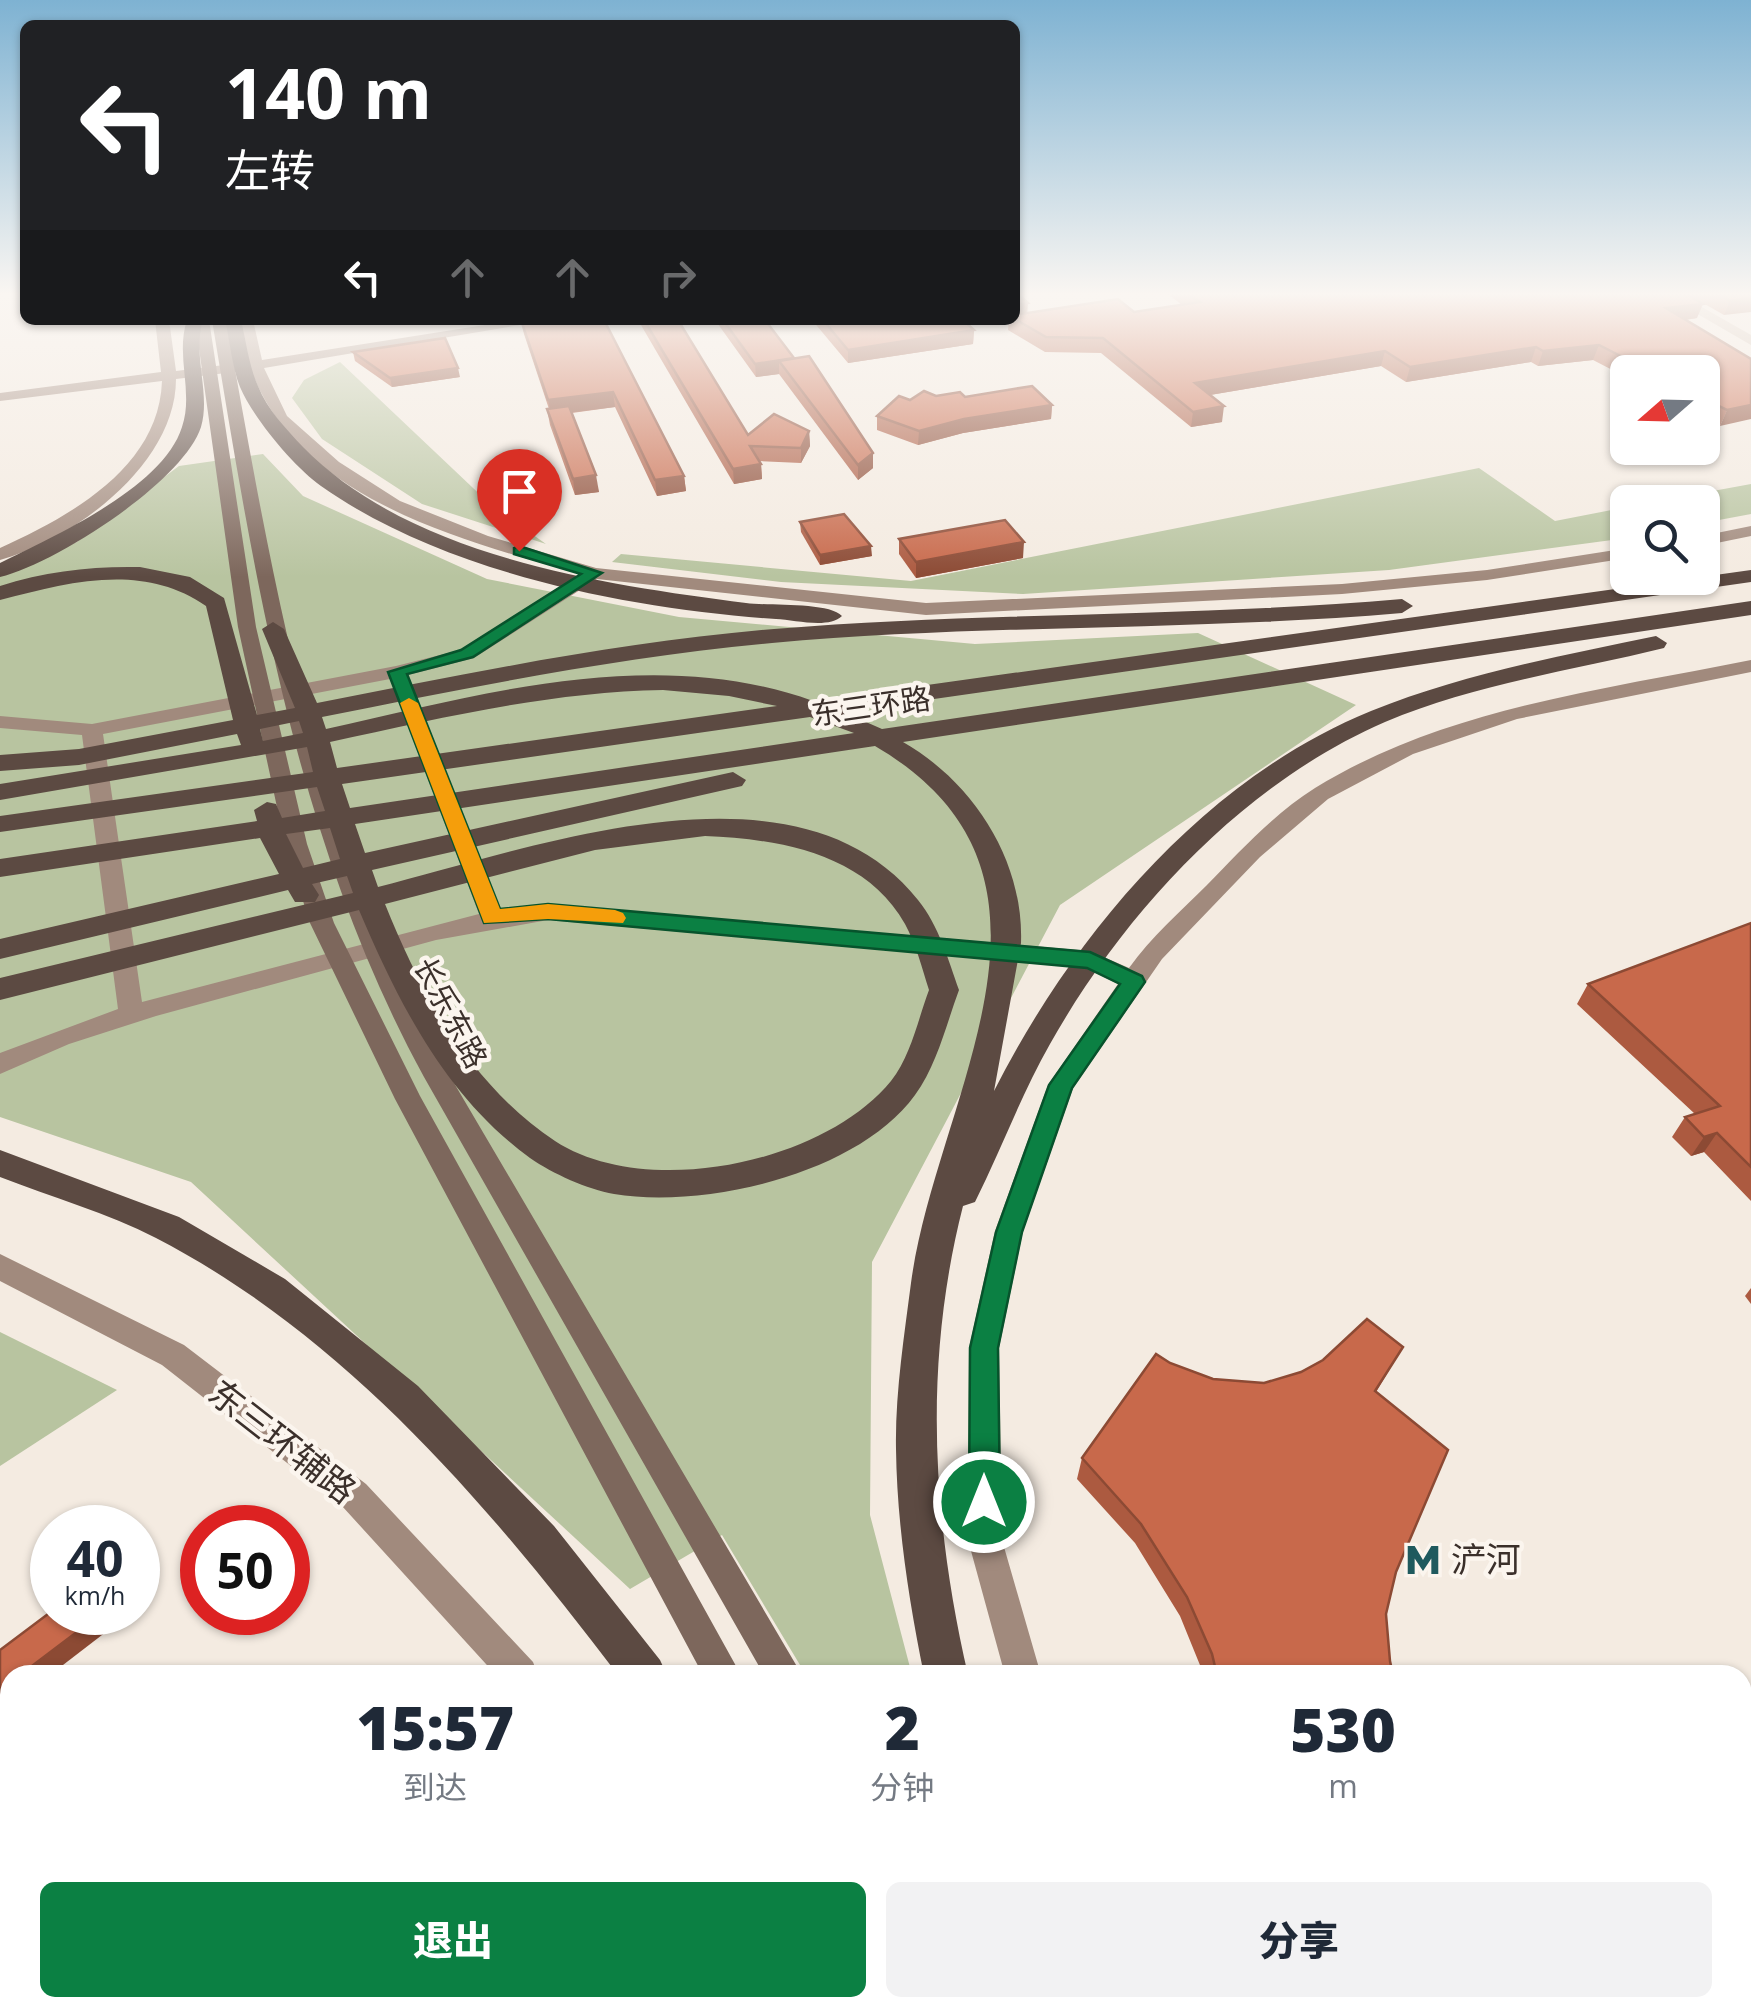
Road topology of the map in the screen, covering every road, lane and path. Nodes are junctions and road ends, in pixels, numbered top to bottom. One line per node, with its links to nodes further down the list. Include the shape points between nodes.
1 (71, 388): 8 (main road)
2 (168, 388): 11 (main road, via 158,433 119,481 60,524)
3 (193, 388): 13 (highway, via 192,428 176,456 135,495)
4 (209, 388): 31 (main road, via 247,628 296,844)
5 (231, 388): 20 (main road, 长乐东路)
6 (249, 388): 18 (highway, via 275,428 326,481 464,550 620,593 756,611)
7 (263, 388): 14 (main road, via 282,419 333,465 394,504 482,540)
8 (0, 397)
9 (1751, 532): 10 (main road)
10 (1720, 538)
11 (0, 555)
12 (1610, 556): 14 (main road, via 1342,589 926,608)
13 (0, 570)
14 (594, 573): 22 (main road, via 467,654)
15 (1740, 578): 18 (highway, via 1312,616); 28 (highway, 东三环路)
16 (0, 593): 31 (highway, via 72,576 133,574 182,582 216,603 275,844)
17 (1751, 608): 26 (highway, via 1352,670 1268,695)
18 (964, 624): 25 (highway, via 683,645 117,750)
19 (1751, 624): 38 (highway, via 1498,676 1376,718 1280,769 1218,819 1067,991 1005,1098)
20 (273, 629): 34 (highway, via 306,704 335,802 366,888 372,904 408,990 467,1080 526,1139 599,1177 690,1184 772,1171 853,1130 902,1088 944,990 908,908 867,870 809,840 740,828 668,830 580,847 377,897 358,901); 43 (main road, 长乐东路, via 328,836 396,1004)
21 (1751, 666): 33 (main road, via 1512,714 1406,750 1320,794 1252,852 1153,953)
22 (397, 672): 24 (main road); 30 (main road)
23 (0, 722): 24 (main road)
24 (92, 730): 35 (main road)
25 (0, 763)
26 (681, 778): 29 (highway); 32 (highway)
27 (0, 792): 38 (highway, via 599,684 727,686 853,722 936,776 971,816 995,866 1007,924 984,1069)
28 (0, 824)
29 (0, 868)
30 (492, 918): 33 (main road, via 548,912 1090,960); 35 (main road)
31 (322, 923): 42 (main road, via 408,1099)
32 (0, 949)
33 (1134, 982): 45 (main road, via 1061,1085 1009,1232 984,1348 985,1540)
34 (0, 989)
35 (130, 1016): 36 (main road)
36 (0, 1064)
37 (0, 1163): 41 (highway, via 167,1227 272,1290 405,1398 540,1540)
38 (932, 1263): 44 (highway, via 915,1446 930,1609)
39 (0, 1267): 40 (main road, 东三环辅路, via 173,1355 354,1495)
40 (511, 1665)
41 (637, 1665)
42 (718, 1665)
43 (778, 1665)
44 (944, 1665)
45 (1020, 1665)

